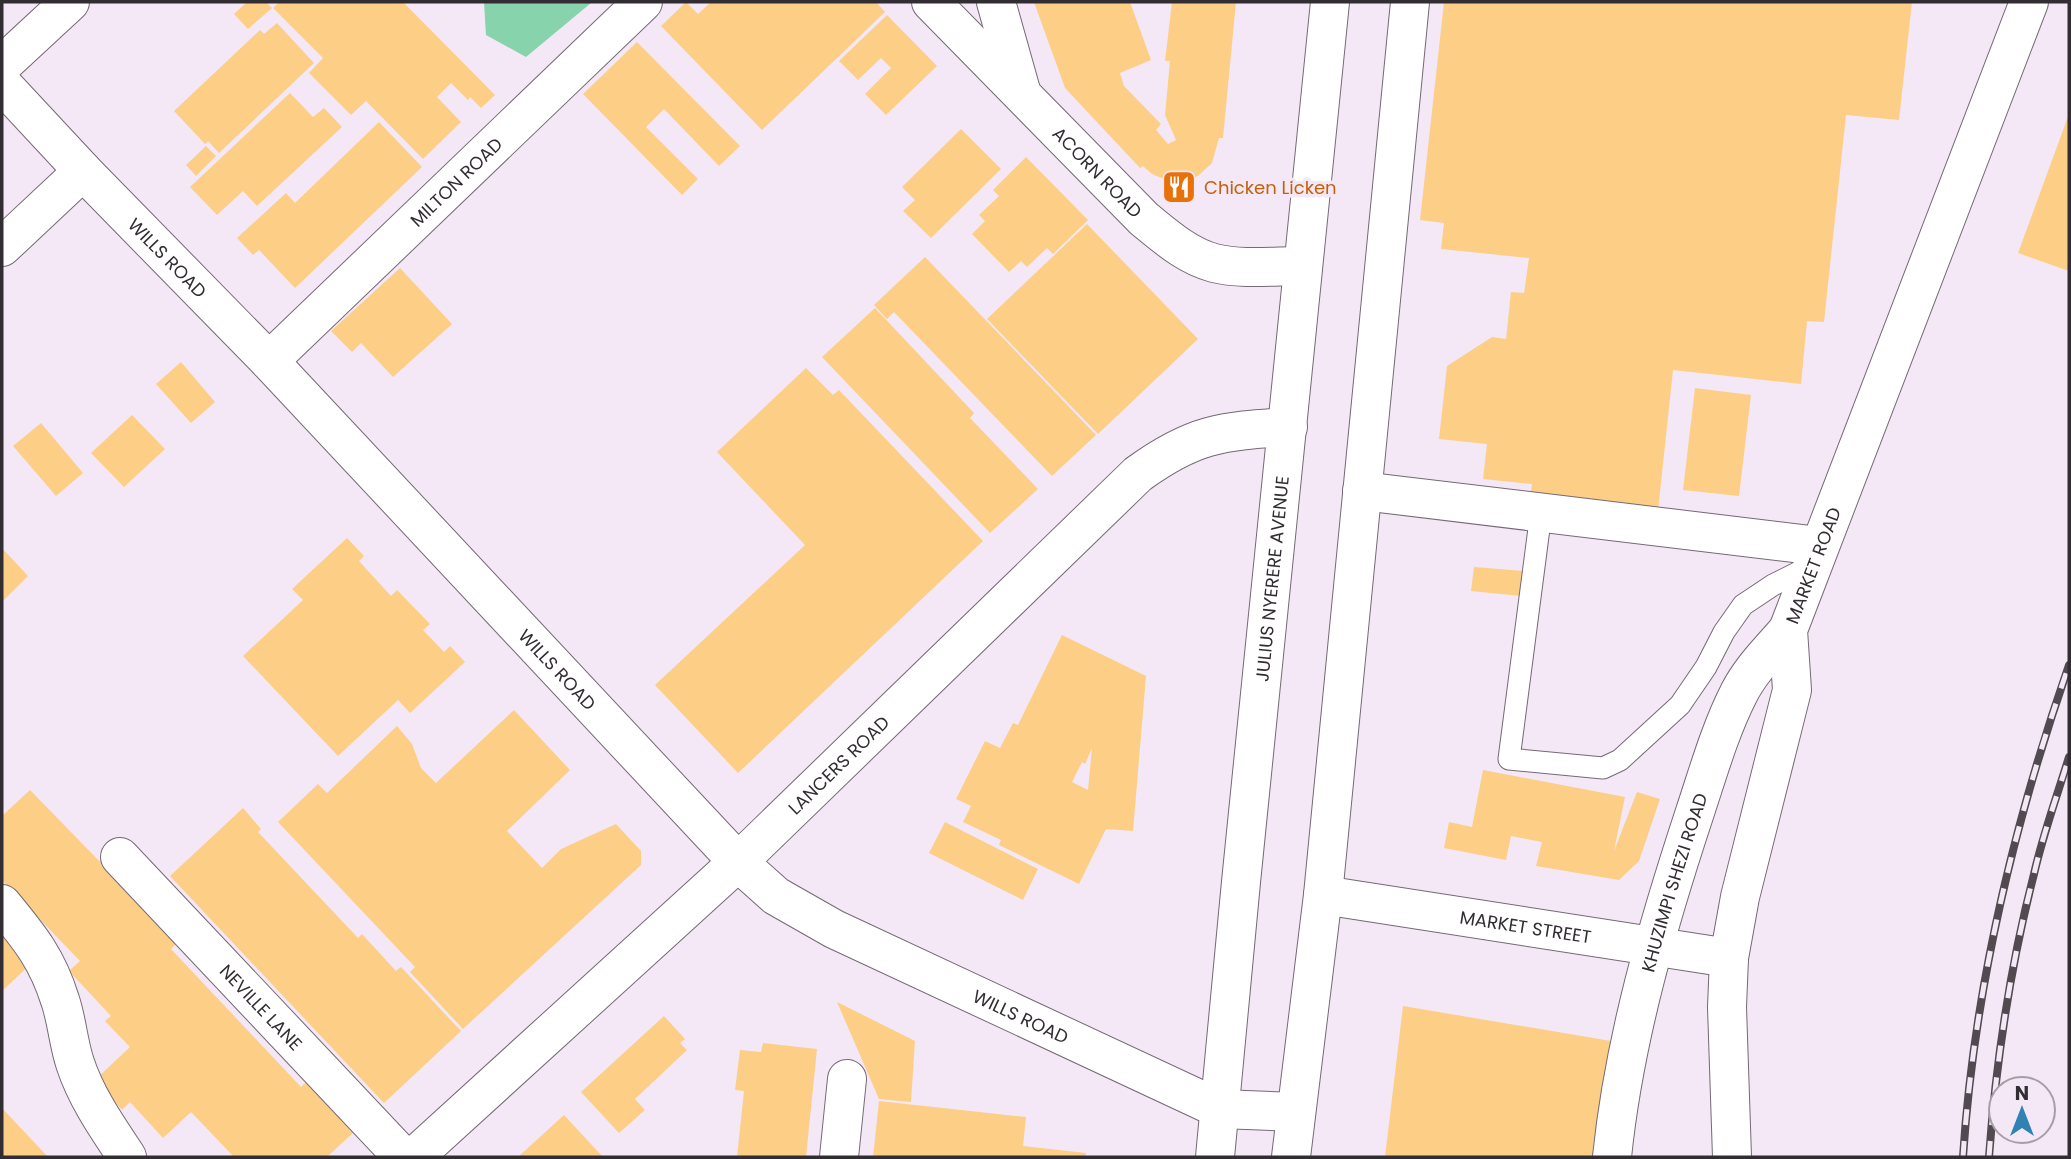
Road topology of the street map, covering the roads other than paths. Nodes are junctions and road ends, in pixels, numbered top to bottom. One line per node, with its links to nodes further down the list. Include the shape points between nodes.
1 (70, 2): 8 (street)
2 (643, 2): 14 (street, MILTON ROAD)
3 (931, 2): 10 (street, ACORN ROAD)
4 (996, 2): 10 (street)
5 (1331, 2): 13 (street, JULIUS NYERERE AVENUE)
6 (1410, 2): 16 (street)
7 (2029, 2): 18 (street, MARKET ROAD)
8 (2, 65)
9 (2, 83): 11 (street, WILLS ROAD)
10 (1022, 93): 13 (street, ACORN ROAD, via 1144,219 1177,246 1214,263)
11 (83, 171): 12 (street); 14 (street, WILLS ROAD)
12 (2, 247)
13 (1303, 266): 15 (street, JULIUS NYERERE AVENUE)
14 (269, 361): 21 (street, WILLS ROAD)
15 (1288, 427): 21 (street, LANCERS ROAD, via 1234,430 1194,440 1138,474); 27 (street, JULIUS NYERERE AVENUE)
16 (1362, 491): 17 (street); 22 (street)
17 (1541, 513): 18 (street); 18 (lane, via 1509,759 1603,768 1620,760 1680,705 1743,605)
18 (1815, 556): 19 (street, MARKET ROAD)
19 (1788, 630): 24 (street, KHUZIMPI SHEZI ROAD, via 1754,668 1739,693); 25 (street, MARKET ROAD, via 1792,690)
20 (120, 857): 30 (street, NEVILLE LANE)
21 (738, 862): 27 (street, WILLS ROAD, via 776,895 834,929); 31 (street, LANCERS ROAD)
22 (1323, 895): 24 (street, MARKET STREET); 28 (street)
23 (2, 904): 29 (street, via 36,946 50,972 75,1063)
24 (1653, 946): 25 (street, MARKET STREET); 35 (street, KHUZIMPI SHEZI ROAD, via 1616,1112)
25 (1728, 958): 36 (street, MARKET ROAD)
26 (847, 1079): 32 (street)
27 (1220, 1109): 28 (street); 33 (street, JULIUS NYERERE AVENUE)
28 (1296, 1112): 34 (street)
29 (127, 1157)
30 (402, 1157)
31 (414, 1157)
32 (839, 1157)
33 (1215, 1157)
34 (1291, 1157)
35 (1612, 1157)
36 (1732, 1157)

